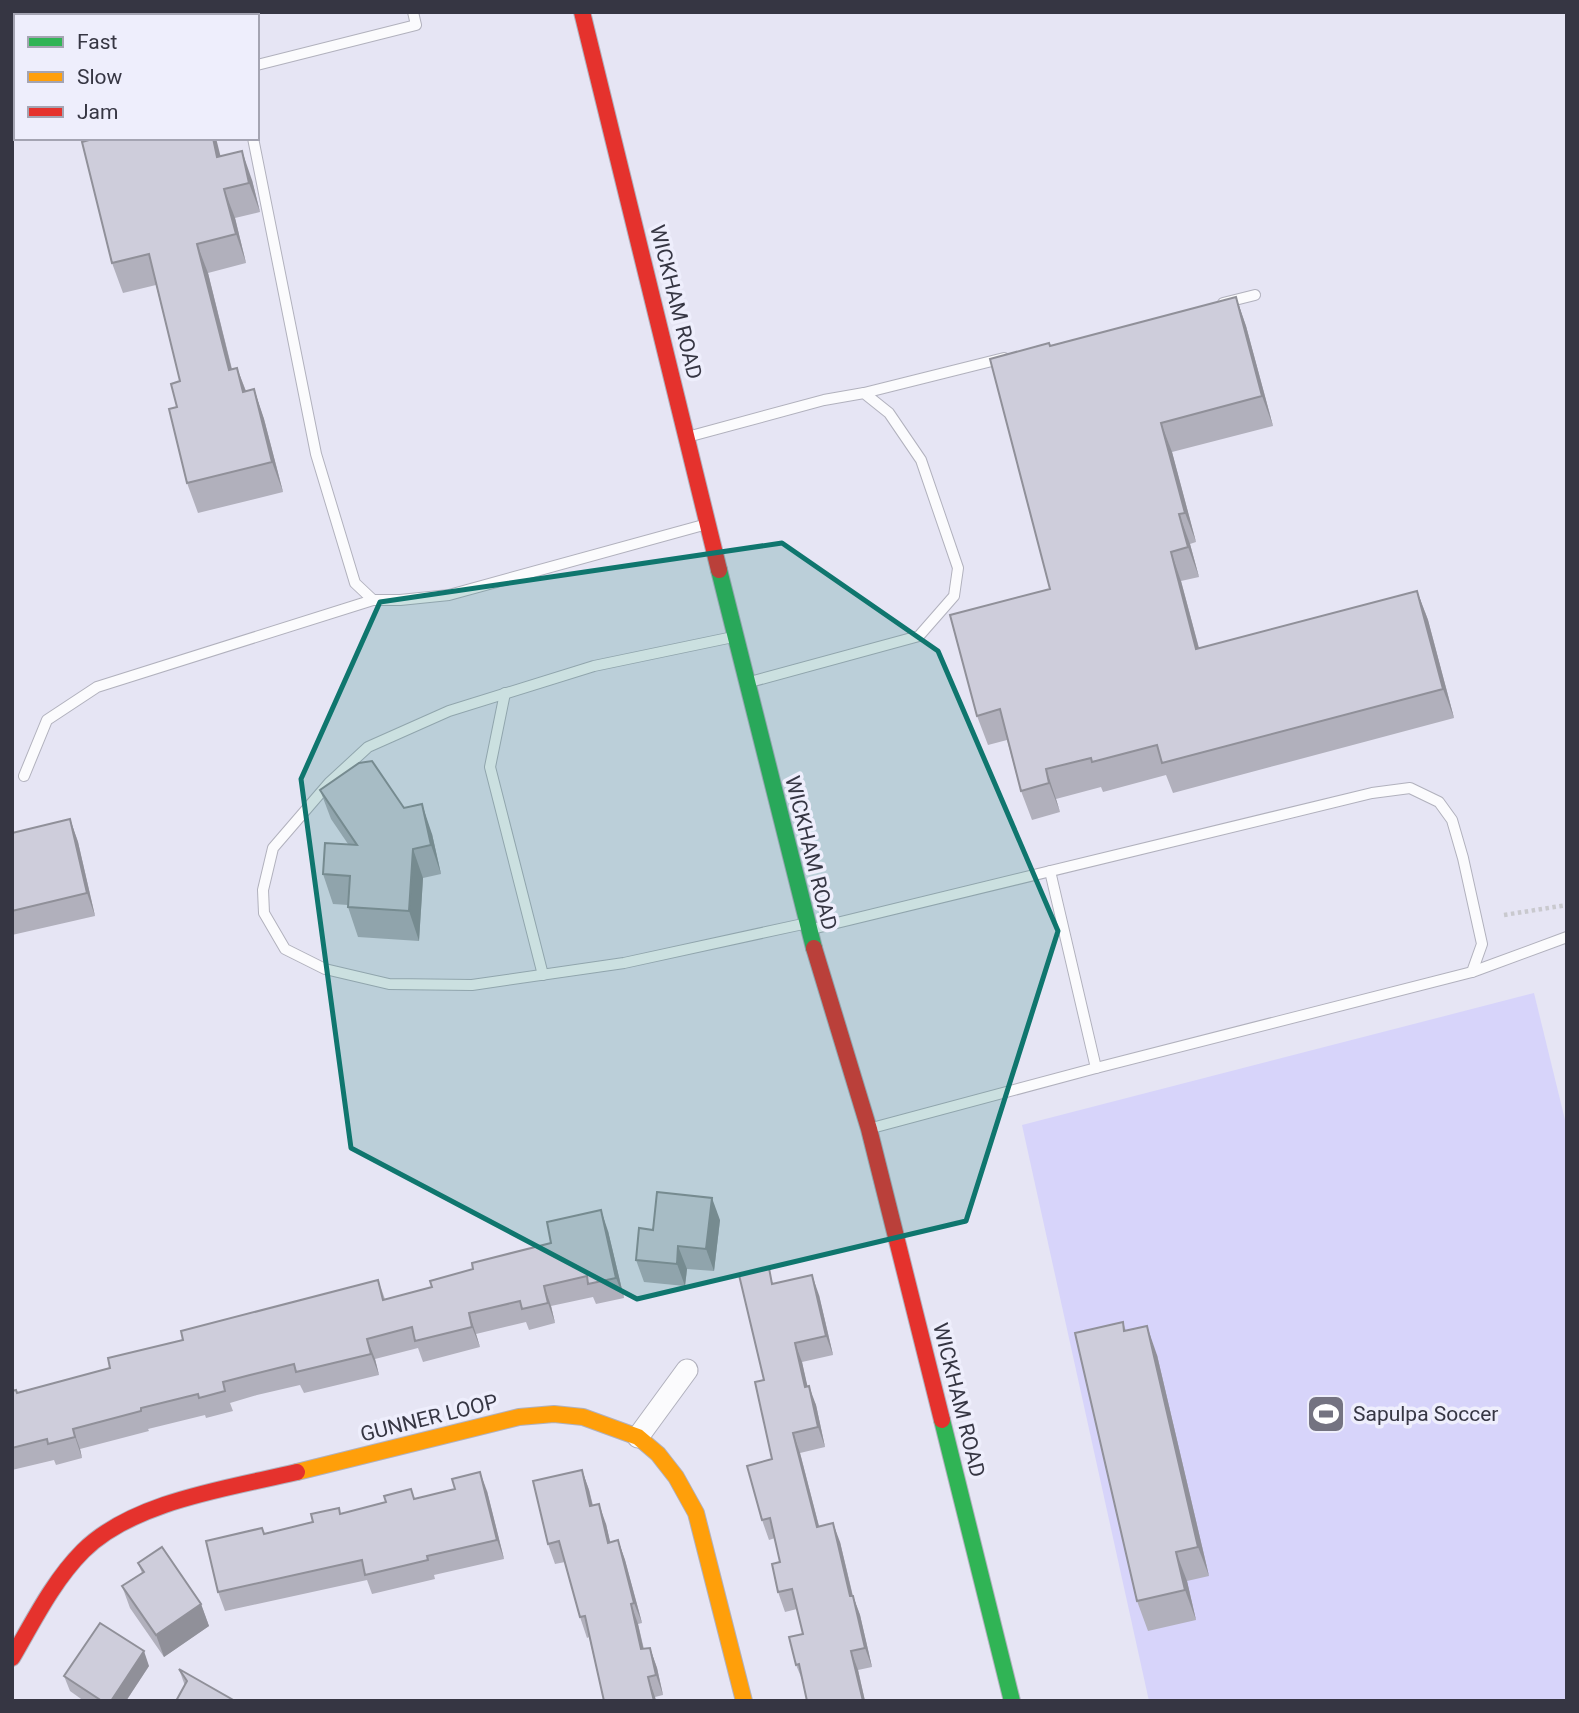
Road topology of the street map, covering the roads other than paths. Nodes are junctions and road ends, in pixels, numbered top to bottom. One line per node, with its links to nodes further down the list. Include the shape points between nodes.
1 (413, 12): 3 (lane, via 416,25)
2 (582, 12): 9 (street, WICKHAM ROAD)
3 (259, 64)
4 (253, 140): 11 (lane, via 316,454 355,583)
5 (1255, 295): 6 (lane)
6 (1215, 305)
7 (1012, 356): 8 (lane)
8 (864, 393): 9 (lane); 13 (lane, via 889,413 921,460 958,568 954,596 919,636)
9 (688, 436): 10 (street, WICKHAM ROAD)
10 (709, 524): 11 (lane, via 449,595); 12 (street, WICKHAM ROAD)
11 (373, 600): 15 (lane, via 97,687 47,720)
12 (736, 637): 13 (street, WICKHAM ROAD); 14 (lane, via 594,666)
13 (748, 683): 17 (street, WICKHAM ROAD)
14 (505, 693): 20 (lane, via 490,767); 20 (lane, via 449,711 368,747 328,783 274,848 263,890 264,913 285,949 325,970 389,984 472,985)
15 (24, 776)
16 (1051, 871): 17 (lane); 19 (lane, via 1372,793 1410,788 1439,802 1452,820 1482,944); 21 (lane)
17 (807, 927): 20 (lane); 22 (street, WICKHAM ROAD)
18 (1567, 937): 19 (lane)
19 (1472, 972): 21 (lane)
20 (543, 975)
21 (1096, 1068): 22 (lane)
22 (869, 1129): 27 (street, WICKHAM ROAD)
23 (687, 1370): 24 (street)
24 (638, 1437): 25 (street, GUNNER LOOP, via 583,1417 519,1418 142,1513 113,1527 64,1573); 26 (street, GUNNER LOOP, via 676,1477 696,1513)
25 (12, 1658)
26 (744, 1701)
27 (1012, 1701)

